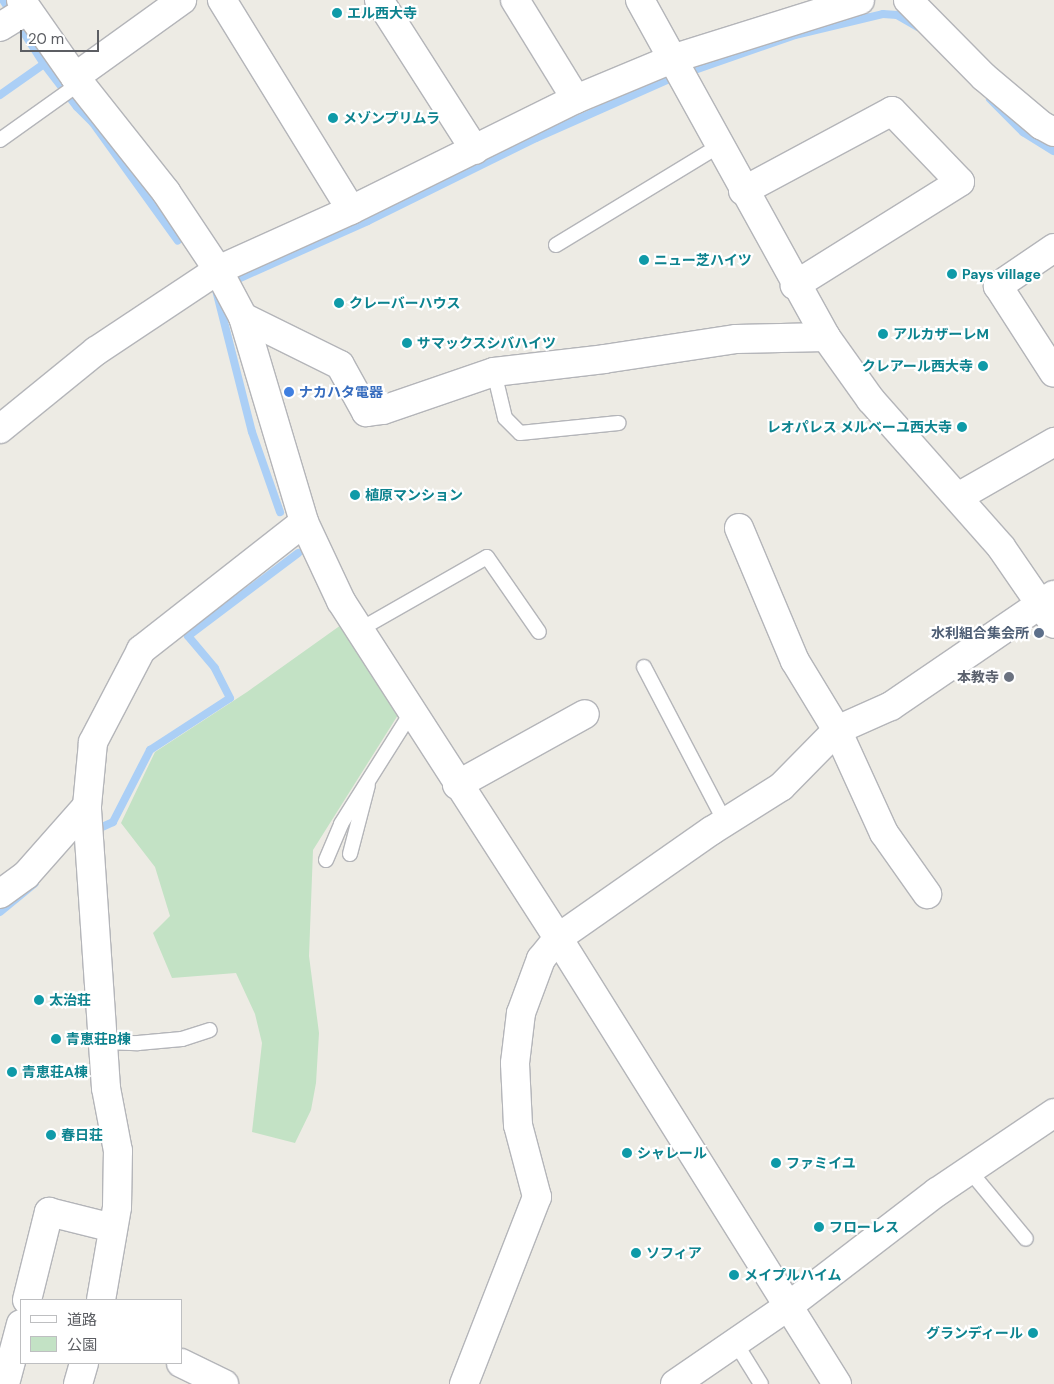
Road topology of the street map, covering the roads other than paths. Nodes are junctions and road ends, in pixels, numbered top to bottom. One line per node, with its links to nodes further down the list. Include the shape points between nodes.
1 (182, 0): 11 (street)
2 (222, 0): 18 (street)
3 (379, 0): 16 (street)
4 (515, 0): 12 (street)
5 (640, 0): 10 (street)
6 (860, 0): 10 (street)
7 (908, 0): 13 (street, via 984,76 1041,125)
8 (24, 5): 9 (street); 11 (street)
9 (0, 27)
10 (672, 60): 12 (street); 15 (street)
11 (77, 80): 14 (lane); 21 (street, via 166,192)
12 (576, 99): 16 (street)
13 (1054, 132)
14 (0, 140)
15 (719, 146): 17 (street); 19 (lane)
16 (475, 150): 18 (street)
17 (743, 192): 22 (street); 22 (street, via 892,111 960,182)
18 (351, 210): 21 (street)
19 (556, 245)
20 (1054, 248): 26 (street, via 998,286)
21 (218, 270): 23 (street); 28 (street, via 96,351)
22 (795, 285): 24 (street)
23 (243, 317): 25 (street, via 340,365 366,412 383,410); 31 (street)
24 (826, 337): 25 (street, via 736,339 604,360); 30 (street, via 871,400)
25 (494, 372): 27 (lane, via 505,418 520,433)
26 (1054, 373)
27 (618, 423)
28 (0, 429)
29 (1054, 442): 30 (street)
30 (958, 497): 33 (street)
31 (304, 522): 34 (street, via 341,601); 42 (street, via 141,650 93,742)
32 (740, 528): 39 (street, via 795,661)
33 (1050, 607): 39 (street, via 891,706)
34 (359, 630): 35 (lane, via 487,557); 37 (street)
35 (539, 632)
36 (644, 667): 43 (lane)
37 (411, 713): 40 (lane); 41 (street)
38 (585, 714): 41 (street)
39 (837, 730): 43 (street, via 781,788); 47 (street, via 884,833)
40 (370, 775): 44 (lane); 45 (lane, via 341,824)
41 (457, 785): 48 (street)
42 (87, 806): 46 (street, via 26,875); 50 (street)
43 (726, 824): 48 (street, via 711,831)
44 (350, 854)
45 (326, 860)
46 (0, 894)
47 (927, 894)
48 (558, 938): 57 (street); 65 (street, via 541,959 520,1013 514,1063 518,1125 538,1196)
49 (210, 1030): 50 (lane, via 182,1039)
50 (103, 1042): 53 (street, via 106,1088 118,1151 118,1207)
51 (1054, 1113): 52 (street)
52 (969, 1170): 54 (lane); 57 (street)
53 (114, 1228): 55 (street, via 49,1212); 56 (street)
54 (1026, 1239)
55 (27, 1299)
56 (101, 1299)
57 (787, 1307): 59 (street); 68 (street)
58 (20, 1328): 62 (street)
59 (735, 1342): 66 (street); 67 (lane)
60 (182, 1363): 64 (street)
61 (84, 1364): 63 (street)
62 (4, 1384)
63 (78, 1384)
64 (224, 1384)
65 (464, 1384)
66 (675, 1384)
67 (761, 1384)
68 (837, 1384)

